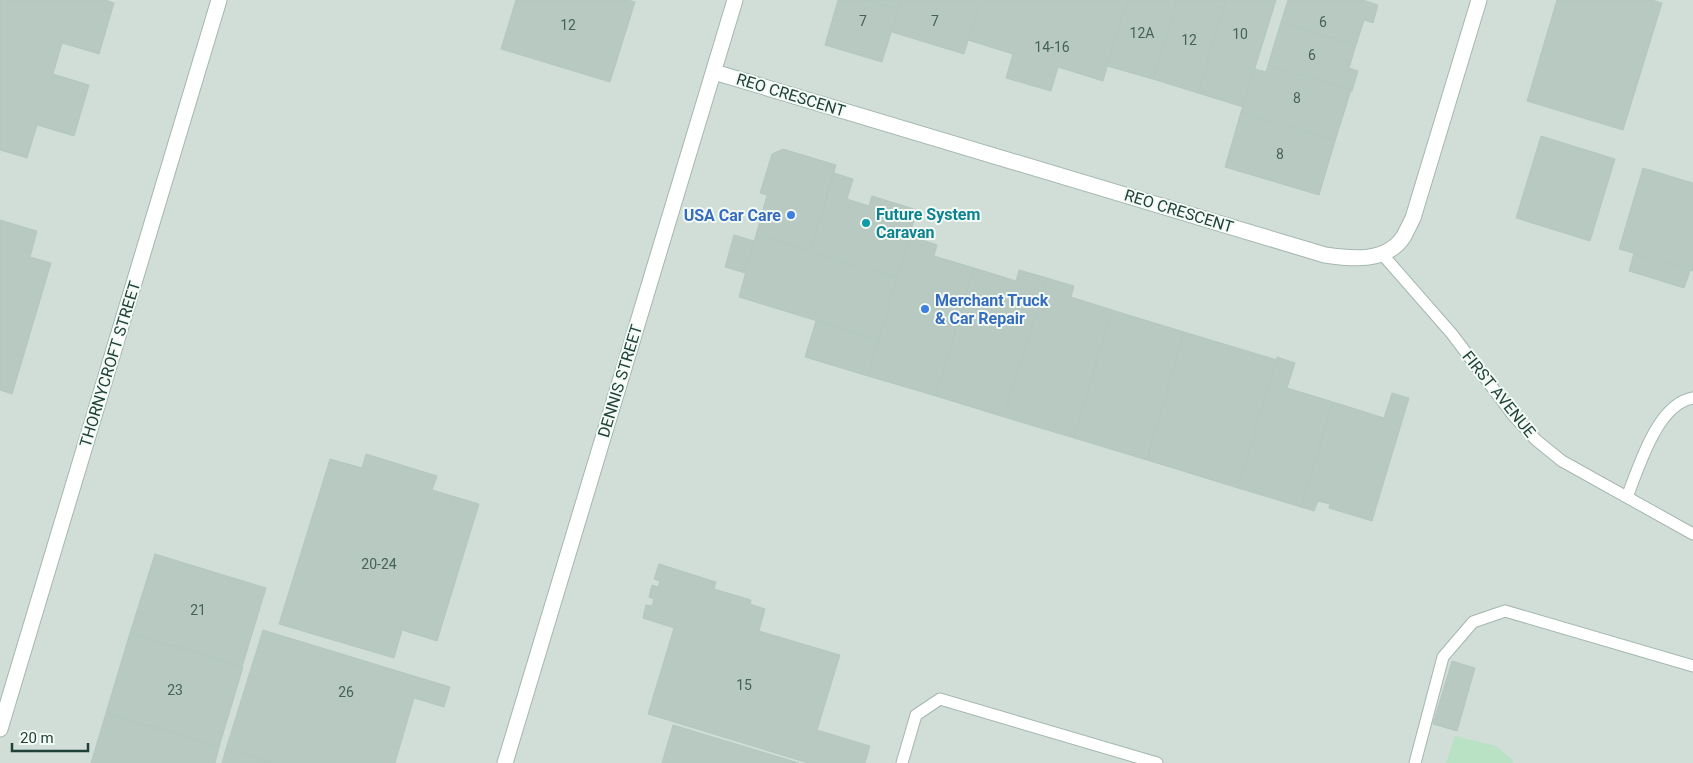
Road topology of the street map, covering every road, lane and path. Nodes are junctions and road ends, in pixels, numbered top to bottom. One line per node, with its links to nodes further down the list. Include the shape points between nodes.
1 (219, 0): 10 (street, THORNYCROFT STREET)
2 (735, 0): 4 (street, DENNIS STREET)
3 (1479, 0): 5 (street, REO CRESCENT, via 1413,218 1403,237)
4 (714, 72): 5 (street, REO CRESCENT, via 1325,255 1364,258); 11 (street, DENNIS STREET)
5 (1382, 254): 7 (lane, FIRST AVENUE, via 1452,334 1513,416 1536,440 1562,461)
6 (1693, 398): 7 (lane, via 1674,406 1664,416)
7 (1626, 497): 8 (lane, FIRST AVENUE)
8 (1693, 534)
9 (1693, 666): 14 (lane, via 1505,611 1473,622 1443,657)
10 (0, 728)
11 (505, 763)
12 (902, 763): 13 (lane, via 916,715 940,700)
13 (1157, 763)
14 (1415, 763)

